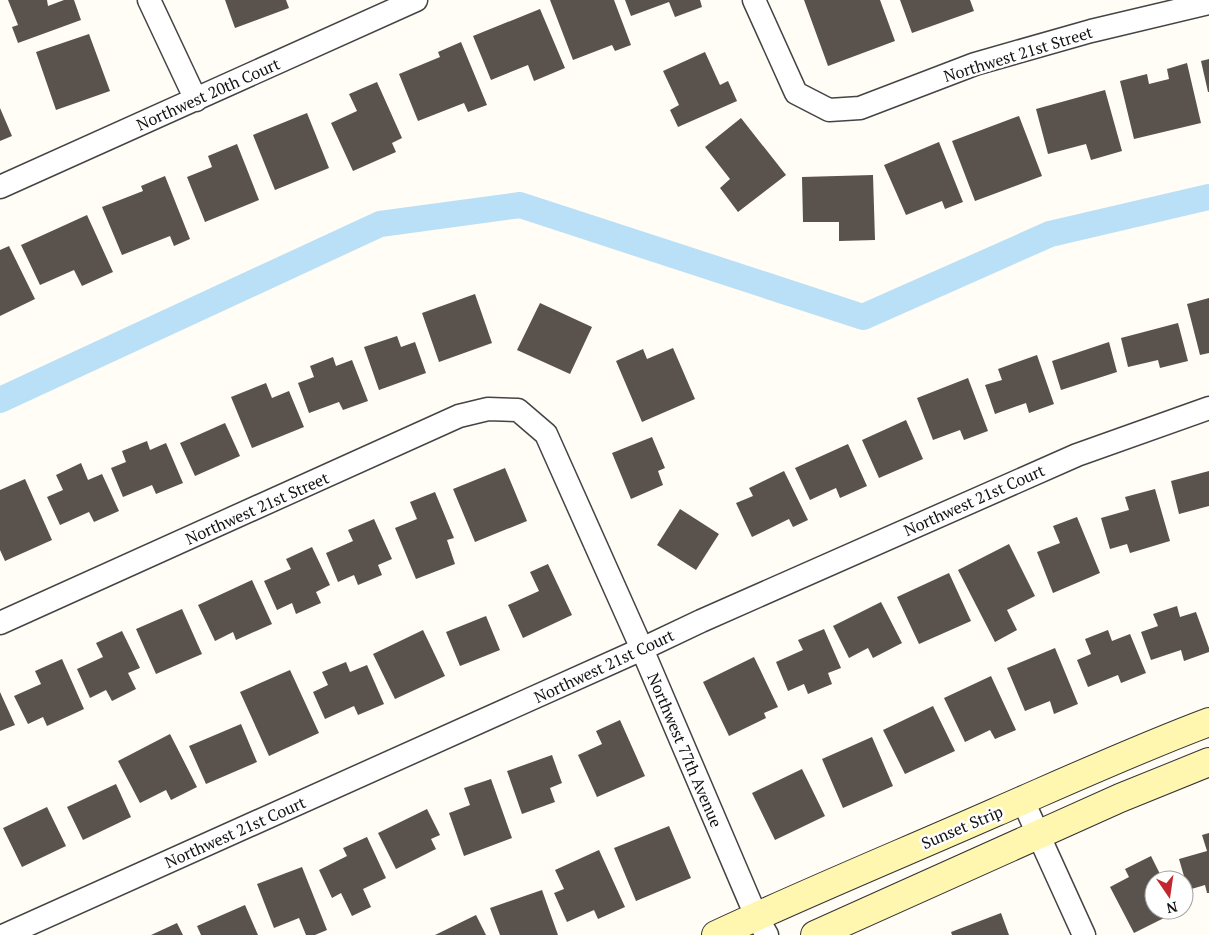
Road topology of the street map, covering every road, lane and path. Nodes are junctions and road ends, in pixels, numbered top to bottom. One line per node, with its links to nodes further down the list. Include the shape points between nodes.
1 (148, 0): 5 (street)
2 (416, 0): 5 (street, Northwest 20th Court)
3 (754, 0): 4 (street, Northwest 21st Street, via 796,93 829,110 860,108 975,64 1091,31)
4 (1209, 3)
5 (196, 100): 6 (street, Northwest 20th Court)
6 (0, 187)
7 (1209, 408): 10 (street, Northwest 21st Court, via 1076,454)
8 (518, 410): 9 (street, Northwest 21st Street, via 488,409 460,416); 10 (street, Northwest 77th Avenue, via 546,434)
9 (0, 623)
10 (642, 649): 15 (street, Northwest 77th Avenue); 16 (street, Northwest 21st Court)
11 (1209, 722): 13 (street, Sunset Strip, via 1126,754)
12 (1209, 762): 14 (street)
13 (1023, 801): 14 (street); 15 (street, Sunset Strip)
14 (1037, 835): 18 (street); 19 (street)
15 (762, 926): 17 (street, Sunset Strip)
16 (5, 935)
17 (716, 935)
18 (815, 935)
19 (1084, 935)

